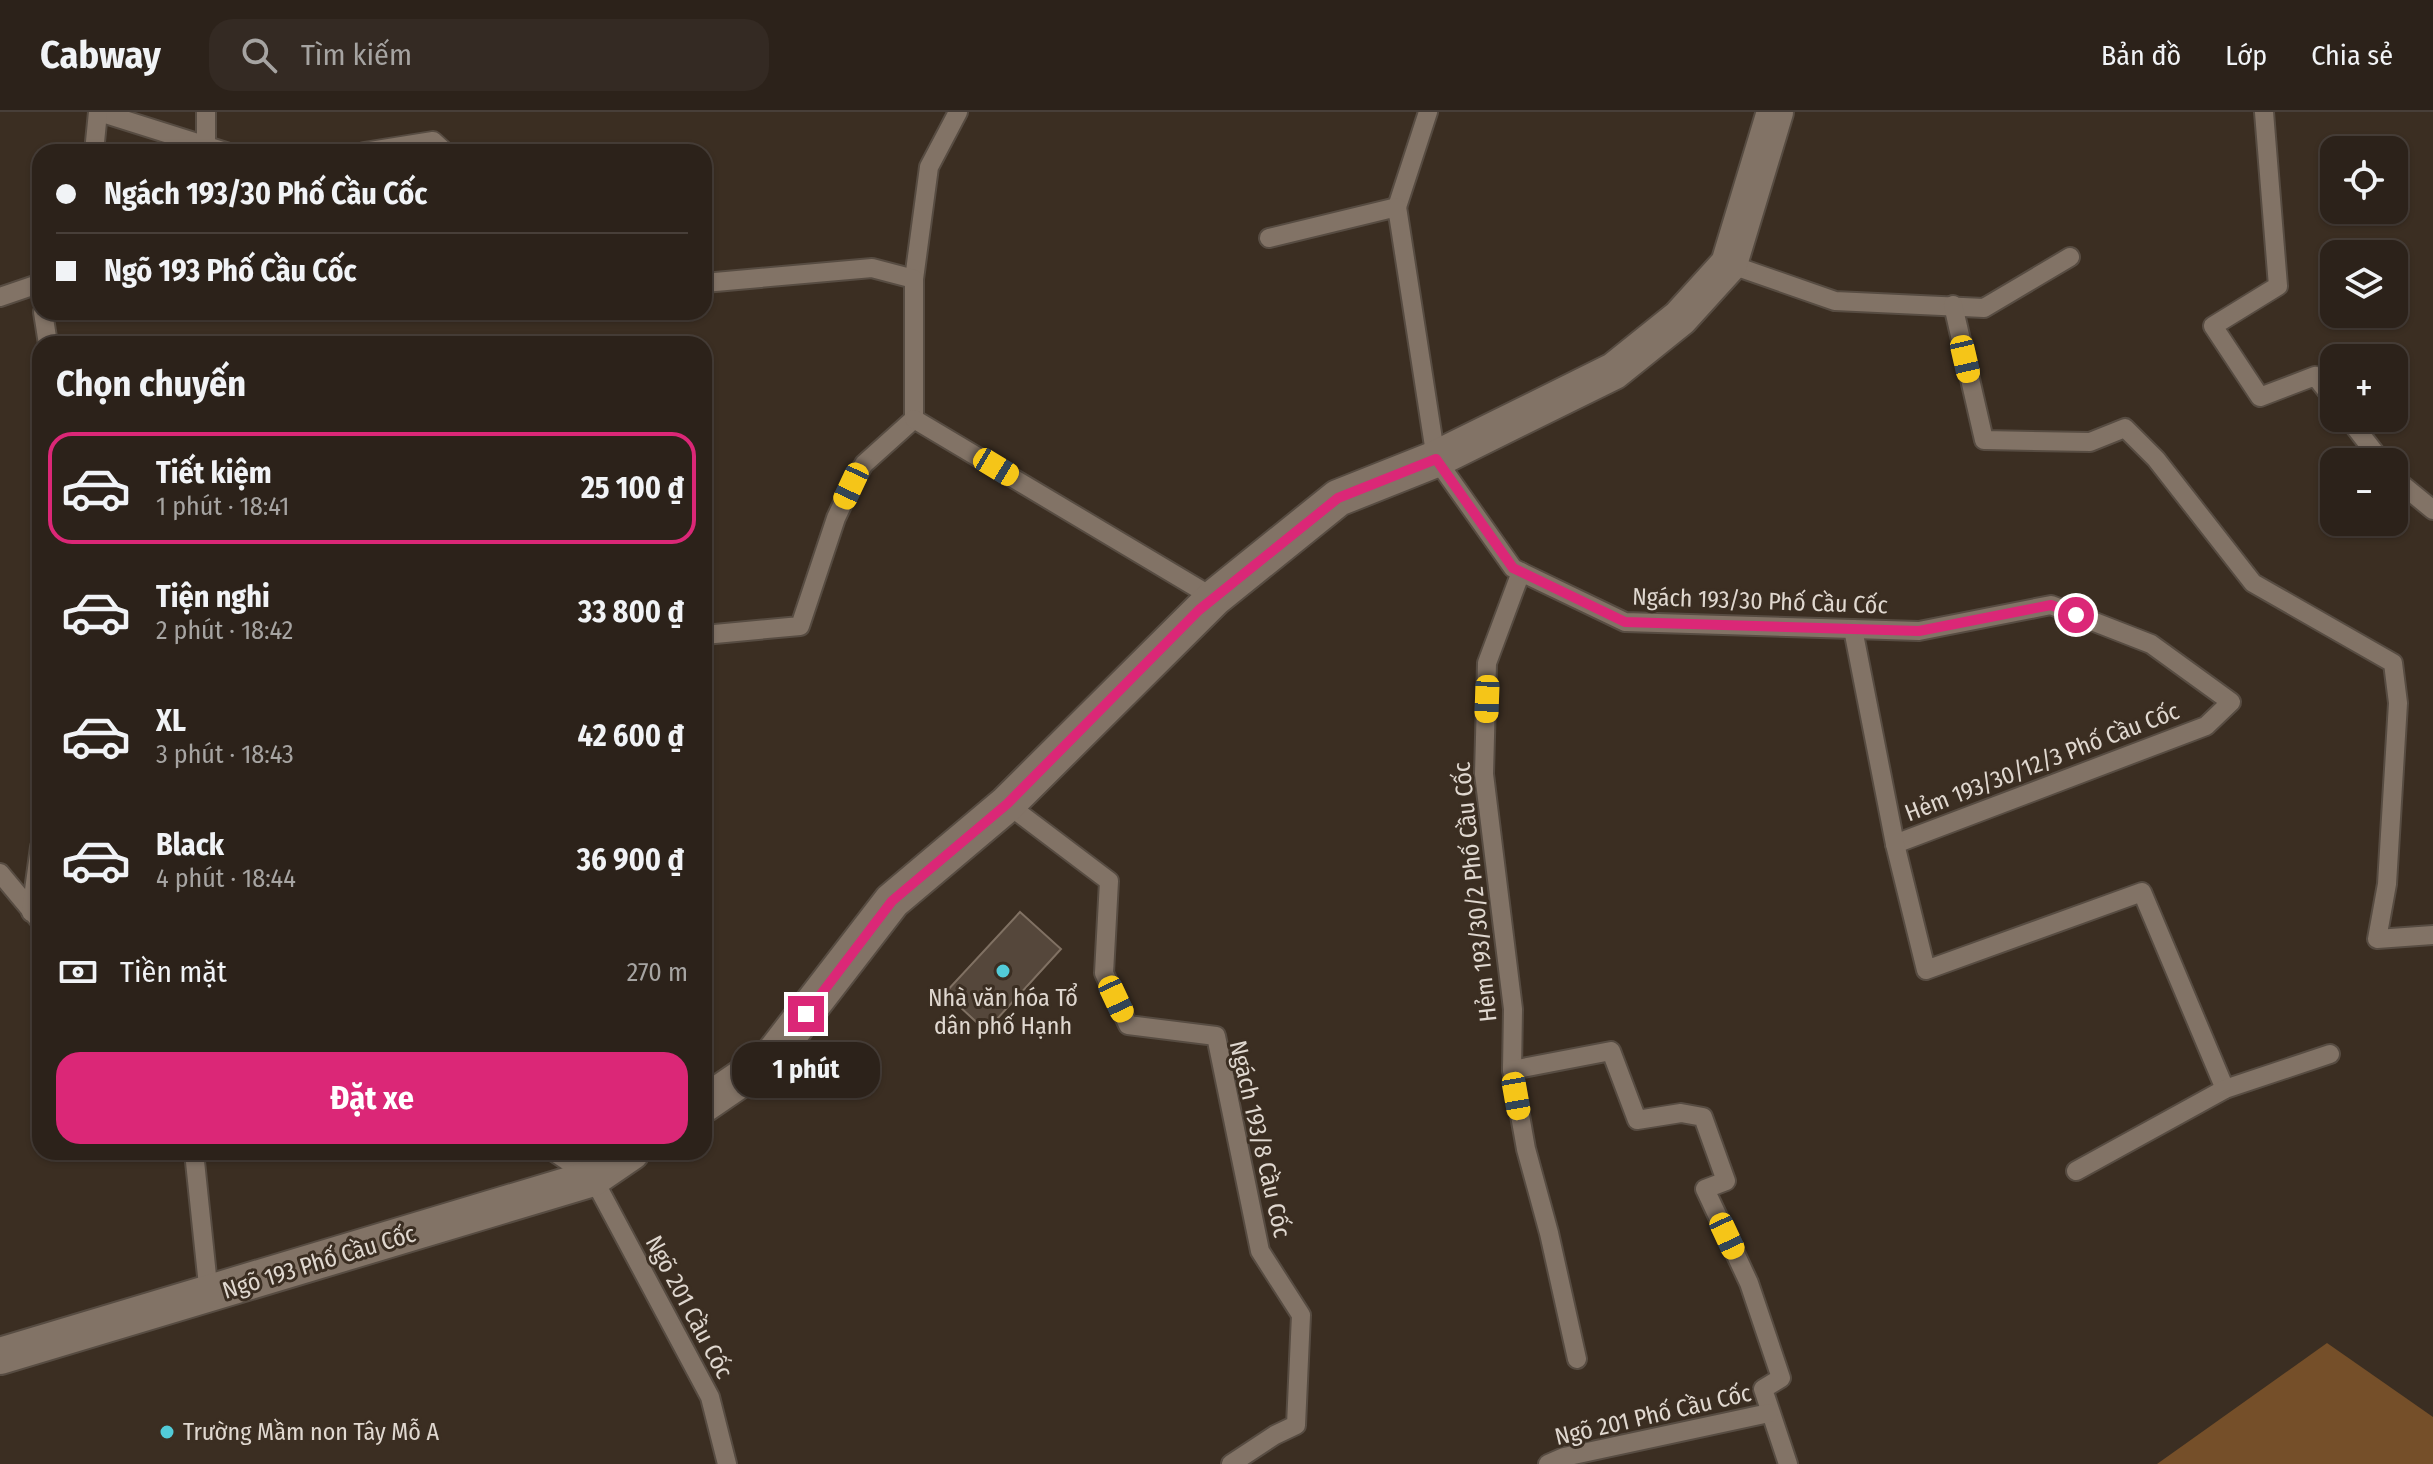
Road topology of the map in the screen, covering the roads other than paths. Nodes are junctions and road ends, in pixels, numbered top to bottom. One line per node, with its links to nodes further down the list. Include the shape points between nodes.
1 (98, 112): 7 (lane); 8 (lane)
2 (206, 112): 9 (lane)
3 (958, 112): 16 (lane, via 929,167)
4 (1428, 112): 12 (lane)
5 (1775, 112): 15 (street)
6 (2264, 112): 21 (lane, via 2278,286 2213,326 2260,397 2315,376)
7 (95, 144)
8 (194, 144)
9 (206, 144)
10 (414, 144): 11 (lane)
11 (436, 144)
12 (1397, 207): 13 (lane); 25 (lane)
13 (1269, 238)
14 (2070, 257): 20 (lane, via 1984,308)
15 (1729, 264): 20 (lane, via 1835,301); 25 (street, via 1680,318 1614,371)
16 (914, 279): 17 (lane, via 872,268); 22 (lane)
17 (712, 282)
18 (32, 290): 19 (lane)
19 (0, 297)
20 (1953, 305): 37 (lane, via 1984,440 2090,442 2125,428 2156,459 2253,583 2393,663 2398,703 2387,884 2377,939)
21 (2320, 382)
22 (914, 419): 29 (lane); 32 (lane, via 864,464 851,486 800,626)
23 (2359, 432): 24 (lane)
24 (2371, 448)
25 (1436, 459): 28 (lane, Ngách 193/30 Phố Cầu Cốc); 29 (street, via 1338,498)
26 (2408, 489): 27 (lane)
27 (2433, 510)
28 (1521, 572): 31 (lane, Ngách 193/30 Phố Cầu Cốc, via 1625,622); 39 (lane, Hẻm 193/30/2 Phố Cầu Cốc, via 1487,663 1484,774 1513,1009)
29 (1214, 598): 33 (street)
30 (2051, 605): 31 (lane, Ngách 193/30 Phố Cầu Cốc, via 1919,631); 34 (lane, Hẻm 193/30/12/3 Phố Cầu Cốc, via 2151,644 2231,702 2206,726)
31 (1853, 629): 34 (lane)
32 (712, 634)
33 (1007, 804): 41 (street, via 892,901 771,1058); 52 (lane, Ngách 193/8 Cầu Cốc, via 1109,881 1104,973 1128,1025 1216,1036 1260,1251 1301,1315 1296,1425)
34 (1895, 844): 40 (lane, via 1926,970 2142,892)
35 (0, 873): 36 (lane)
36 (32, 912)
37 (2433, 935)
38 (2330, 1054): 40 (lane)
39 (1512, 1070): 49 (lane, Hẻm 193/30/2 Phố Cầu Cốc); 50 (lane, via 1611,1051 1637,1120 1681,1113 1703,1117 1726,1181 1705,1189 1749,1283 1781,1378 1763,1389)
40 (2225, 1089): 45 (lane)
41 (712, 1099)
42 (195, 1160): 47 (lane)
43 (566, 1160): 46 (lane)
44 (619, 1160): 46 (street, Ngõ 193 Phố Cầu Cốc)
45 (2076, 1171)
46 (593, 1178): 47 (street, Ngõ 193 Phố Cầu Cốc); 51 (lane, Ngõ 201 Cầu Cốc, via 710,1397)
47 (209, 1295): 48 (street, Ngõ 193 Phố Cầu Cốc)
48 (0, 1356)
49 (1577, 1359)
50 (1769, 1413): 53 (lane, Ngõ 201 Phố Cầu Cốc); 54 (lane)
51 (727, 1464)
52 (1231, 1464)
53 (1548, 1464)
54 (1788, 1464)

